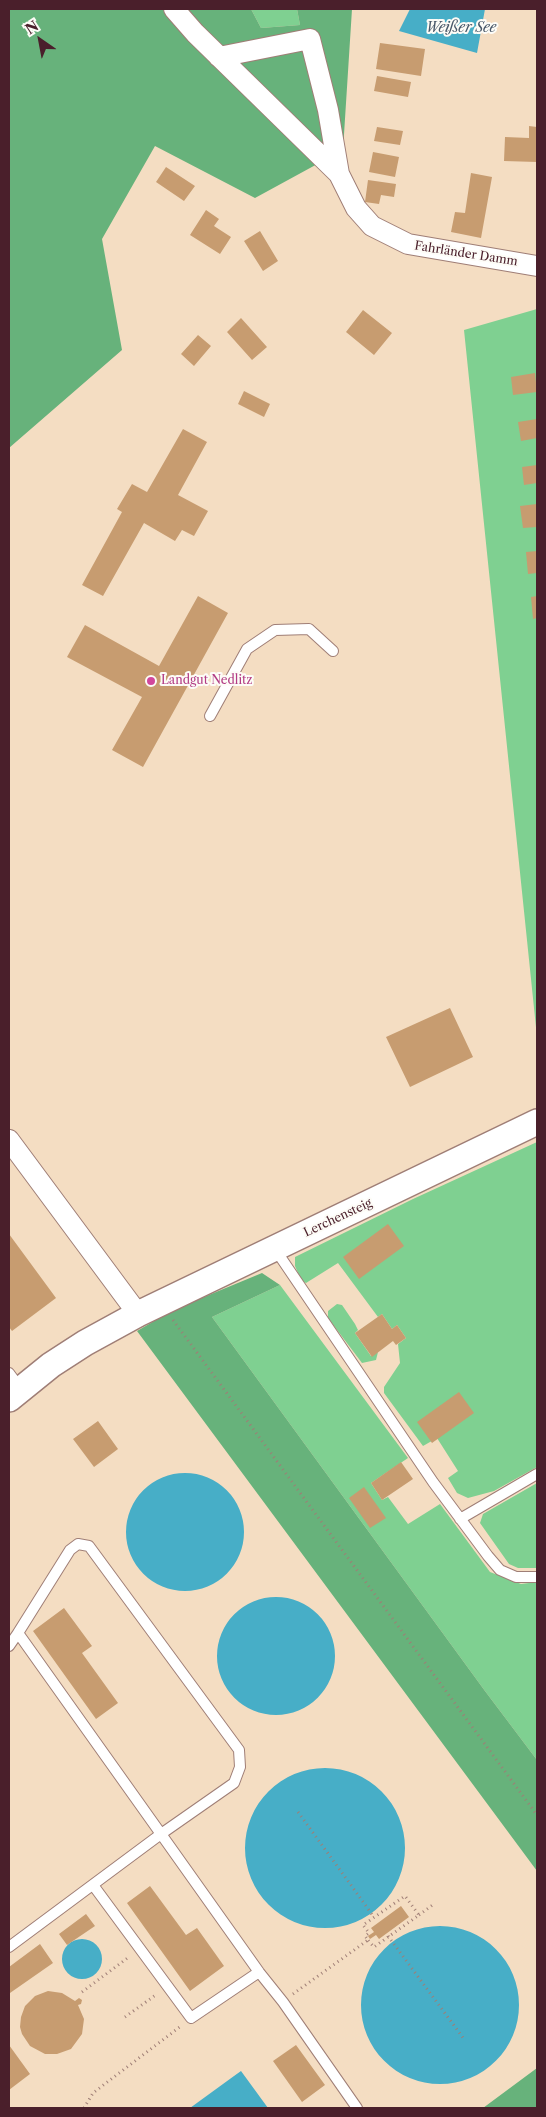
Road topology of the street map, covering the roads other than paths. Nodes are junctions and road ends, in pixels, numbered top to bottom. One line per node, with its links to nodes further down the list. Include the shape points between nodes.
1 (174, 9): 2 (street, Fahrländer Damm)
2 (219, 57): 3 (street, Fahrländer Damm); 3 (street, Fahrländer Damm, via 310,39 328,110)
3 (339, 174): 4 (street, Fahrländer Damm, via 356,208 372,226 408,244)
4 (537, 266)
5 (333, 651): 6 (lane, via 309,629 275,630 247,649)
6 (210, 716)
7 (537, 1122): 9 (street, Lerchensteig)
8 (9, 1140): 10 (street)
9 (275, 1248): 10 (street, Lerchensteig); 13 (lane, via 314,1310)
10 (138, 1314): 11 (street, Lerchensteig)
11 (12, 1387)
12 (537, 1474): 13 (lane)
13 (460, 1519): 14 (lane, via 500,1570 516,1577)
14 (537, 1577)
15 (18, 1633): 16 (lane); 17 (lane); 17 (lane, via 70,1550 78,1544 89,1546 239,1750 240,1767 234,1783)
16 (9, 1646)
17 (162, 1834): 18 (lane); 20 (lane)
18 (93, 1885): 19 (lane); 20 (lane, via 191,2018)
19 (9, 1947)
20 (259, 1972): 21 (lane)
21 (357, 2108)

